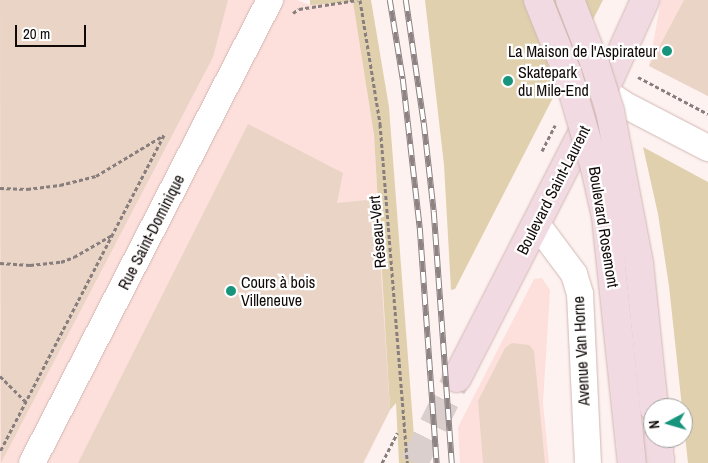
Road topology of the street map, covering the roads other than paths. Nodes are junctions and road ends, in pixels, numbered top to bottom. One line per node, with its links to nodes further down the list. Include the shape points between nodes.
1 (538, 0): 13 (main road, Boulevard Rosemont, bridge, via 568,75 606,217)
2 (570, 0): 9 (main road, Boulevard Rosemont, bridge, via 610,111 640,263)
3 (645, 0): 5 (main road, Boulevard Saint-Laurent)
4 (279, 8): 11 (street, Rue Saint-Dominique)
5 (604, 90): 6 (street, via 623,104); 7 (main road, Boulevard Saint-Laurent)
6 (708, 148)
7 (536, 223): 8 (main road, Boulevard Saint-Laurent); 12 (street, Avenue Van Horne, via 574,274 580,294)
8 (457, 378)
9 (653, 398)
10 (659, 448): 14 (main road)
11 (32, 463)
12 (588, 463)
13 (632, 463)
14 (660, 463)

